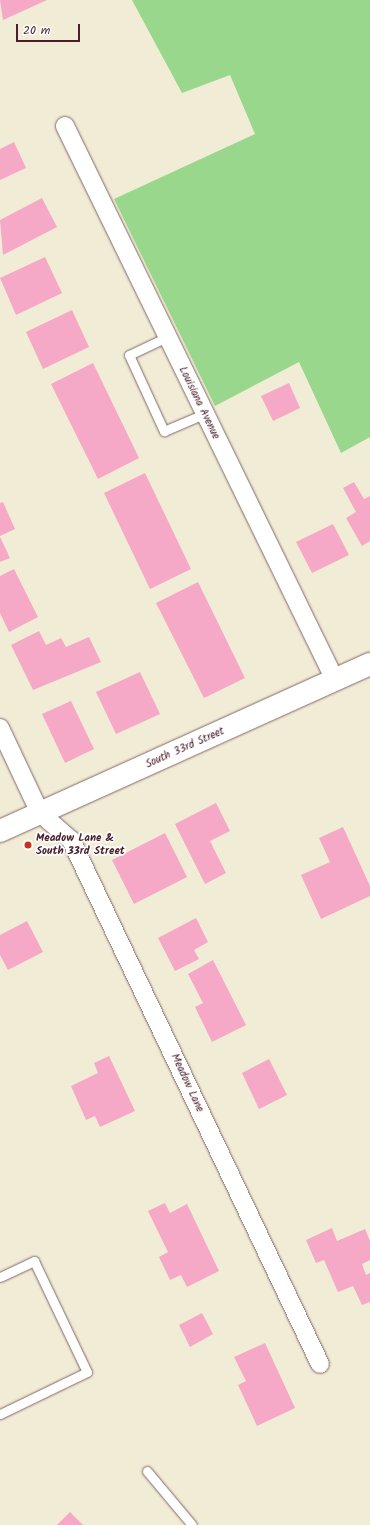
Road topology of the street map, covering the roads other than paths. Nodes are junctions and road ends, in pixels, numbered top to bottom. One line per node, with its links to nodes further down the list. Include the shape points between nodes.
1 (65, 126): 2 (street, Louisiana Avenue)
2 (167, 337): 3 (street, Louisiana Avenue); 3 (lane, via 129,355 164,431)
3 (204, 414): 5 (street, Louisiana Avenue)
4 (370, 664): 5 (street, South 33rd Street)
5 (335, 680): 7 (street, South 33rd Street)
6 (0, 728): 7 (street)
7 (40, 813): 8 (street, South 33rd Street); 10 (street, Meadow Lane, via 71,840)
8 (0, 831)
9 (0, 1277): 11 (lane, via 34,1261 87,1372)
10 (320, 1364)
11 (0, 1414)
12 (147, 1471): 13 (lane)
13 (192, 1525)

